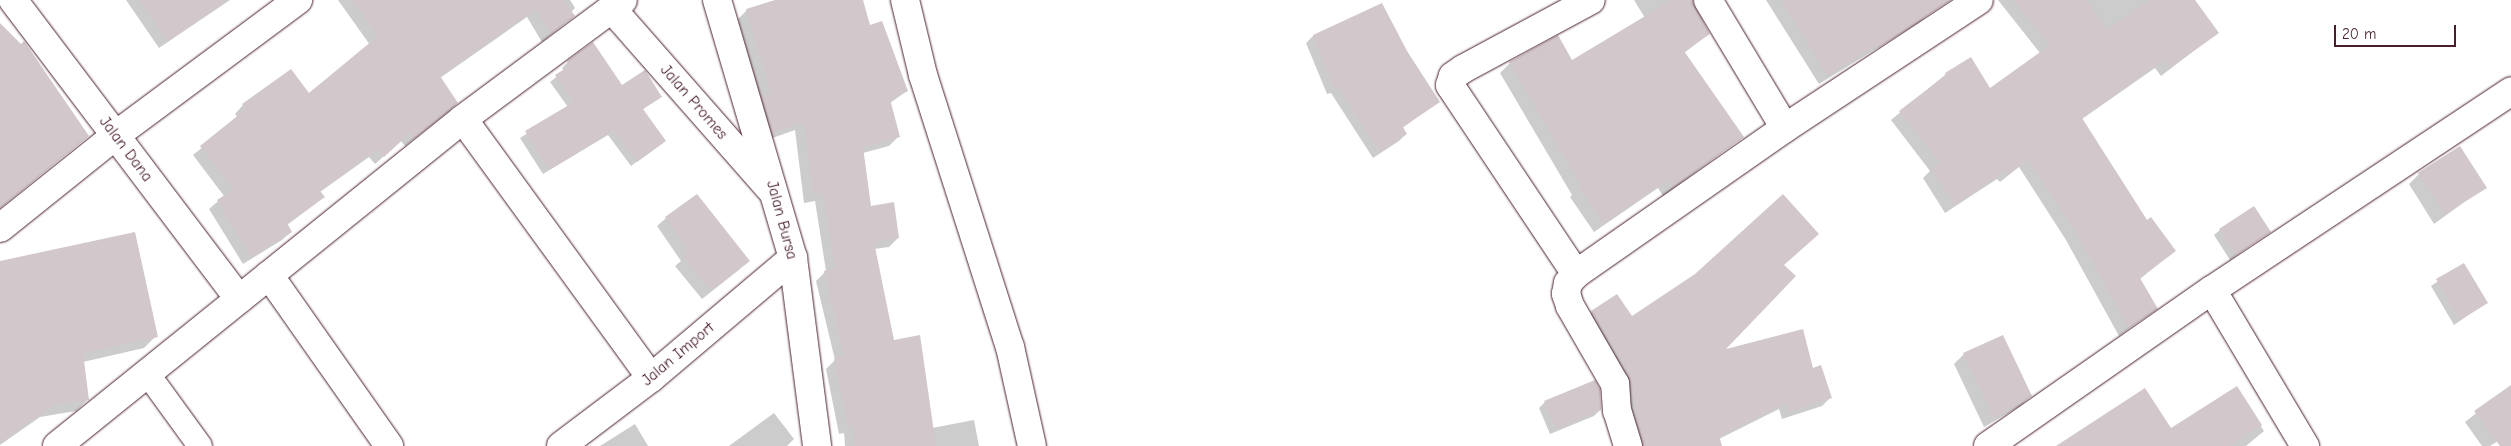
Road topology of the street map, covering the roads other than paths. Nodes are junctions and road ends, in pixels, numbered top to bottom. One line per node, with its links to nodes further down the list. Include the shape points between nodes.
1 (13, 0): 13 (street, Jalan Dana)
2 (717, 0): 14 (street, Jalan Bursa)
3 (905, 0): 28 (street, via 923,75 1010,347)
4 (1591, 0): 17 (street, via 1463,69 1450,84)
5 (1708, 0): 12 (street)
6 (1979, 0): 9 (street)
7 (287, 3): 13 (street)
8 (618, 4): 11 (street); 14 (street, Jalan Promes)
9 (1948, 9): 12 (street)
10 (2511, 91): 19 (street)
11 (463, 119): 18 (street); 22 (street)
12 (1785, 128): 17 (street)
13 (116, 135): 15 (street); 20 (street, Jalan Dana)
14 (776, 196): 16 (street, Jalan Bursa)
15 (0, 228)
16 (793, 258): 22 (street, Jalan Import); 27 (street, Jalan Bursa)
17 (1576, 274): 29 (street, via 1568,283 1566,294 1615,384 1617,411)
18 (269, 275): 20 (street); 25 (street)
19 (2212, 290): 30 (street); 31 (street)
20 (238, 299): 21 (street)
21 (147, 374): 23 (street); 24 (lane)
22 (651, 378): 26 (street, Jalan Import)
23 (57, 446)
24 (200, 446)
25 (389, 446)
26 (561, 446)
27 (817, 446)
28 (1032, 446)
29 (1628, 446)
30 (1988, 446)
31 (2305, 446)

